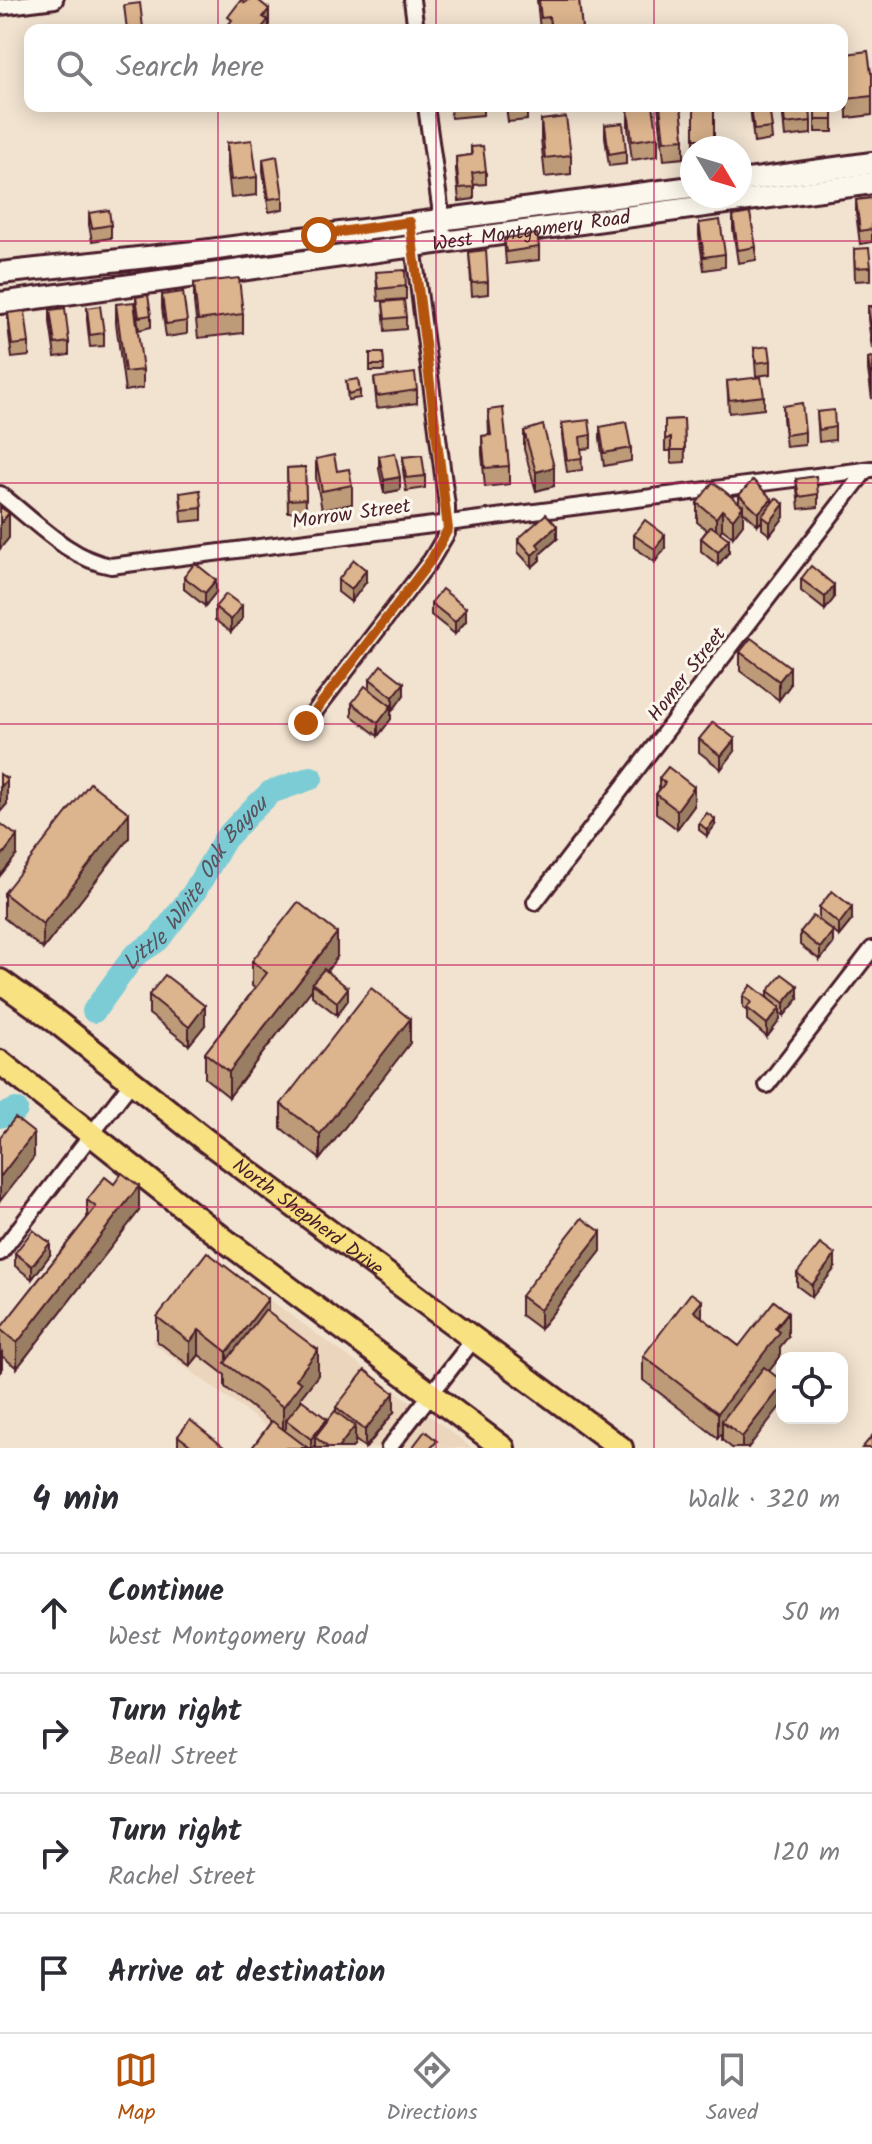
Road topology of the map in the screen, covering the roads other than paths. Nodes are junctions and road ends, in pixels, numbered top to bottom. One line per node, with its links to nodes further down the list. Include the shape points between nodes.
1 (55, 0): 3 (street)
2 (412, 0): 4 (street)
3 (0, 7)
4 (415, 24)
5 (427, 112): 13 (street)
6 (872, 163): 7 (main road, West Montgomery Road)
7 (839, 178): 8 (main road, West Montgomery Road); 9 (main road, West Montgomery Road); 12 (main road, West Montgomery Road)
8 (752, 181)
9 (872, 183)
10 (680, 189): 11 (main road, West Montgomery Road)
11 (642, 194): 12 (main road); 13 (main road, West Montgomery Road)
12 (645, 216): 15 (main road, West Montgomery Road)
13 (442, 219): 14 (main road, West Montgomery Road); 15 (street)
14 (410, 222): 16 (street); 17 (main road, West Montgomery Road)
15 (445, 244): 16 (main road, West Montgomery Road)
16 (413, 249): 19 (main road, West Montgomery Road); 23 (street)
17 (183, 253): 18 (main road, West Montgomery Road); 19 (main road)
18 (0, 273)
19 (186, 280): 20 (main road, West Montgomery Road)
20 (0, 303)
21 (869, 470): 23 (street, Morrow Street); 25 (street, Homer Street)
22 (0, 494): 23 (street, Morrow Street, via 78,555 111,566)
23 (448, 521): 24 (street, via 431,560)
24 (306, 723)
25 (535, 902)
26 (872, 949): 30 (street)
27 (0, 981): 29 (main road, North Shepherd Drive)
28 (0, 1062): 31 (main road)
29 (131, 1083): 31 (street); 33 (main road, North Shepherd Drive)
30 (767, 1085)
31 (91, 1134): 32 (street); 34 (main road)
32 (0, 1253)
33 (473, 1340): 34 (street); 37 (main road, North Shepherd Drive)
34 (431, 1393): 35 (street); 36 (main road)
35 (389, 1448)
36 (503, 1448)
37 (621, 1448)

